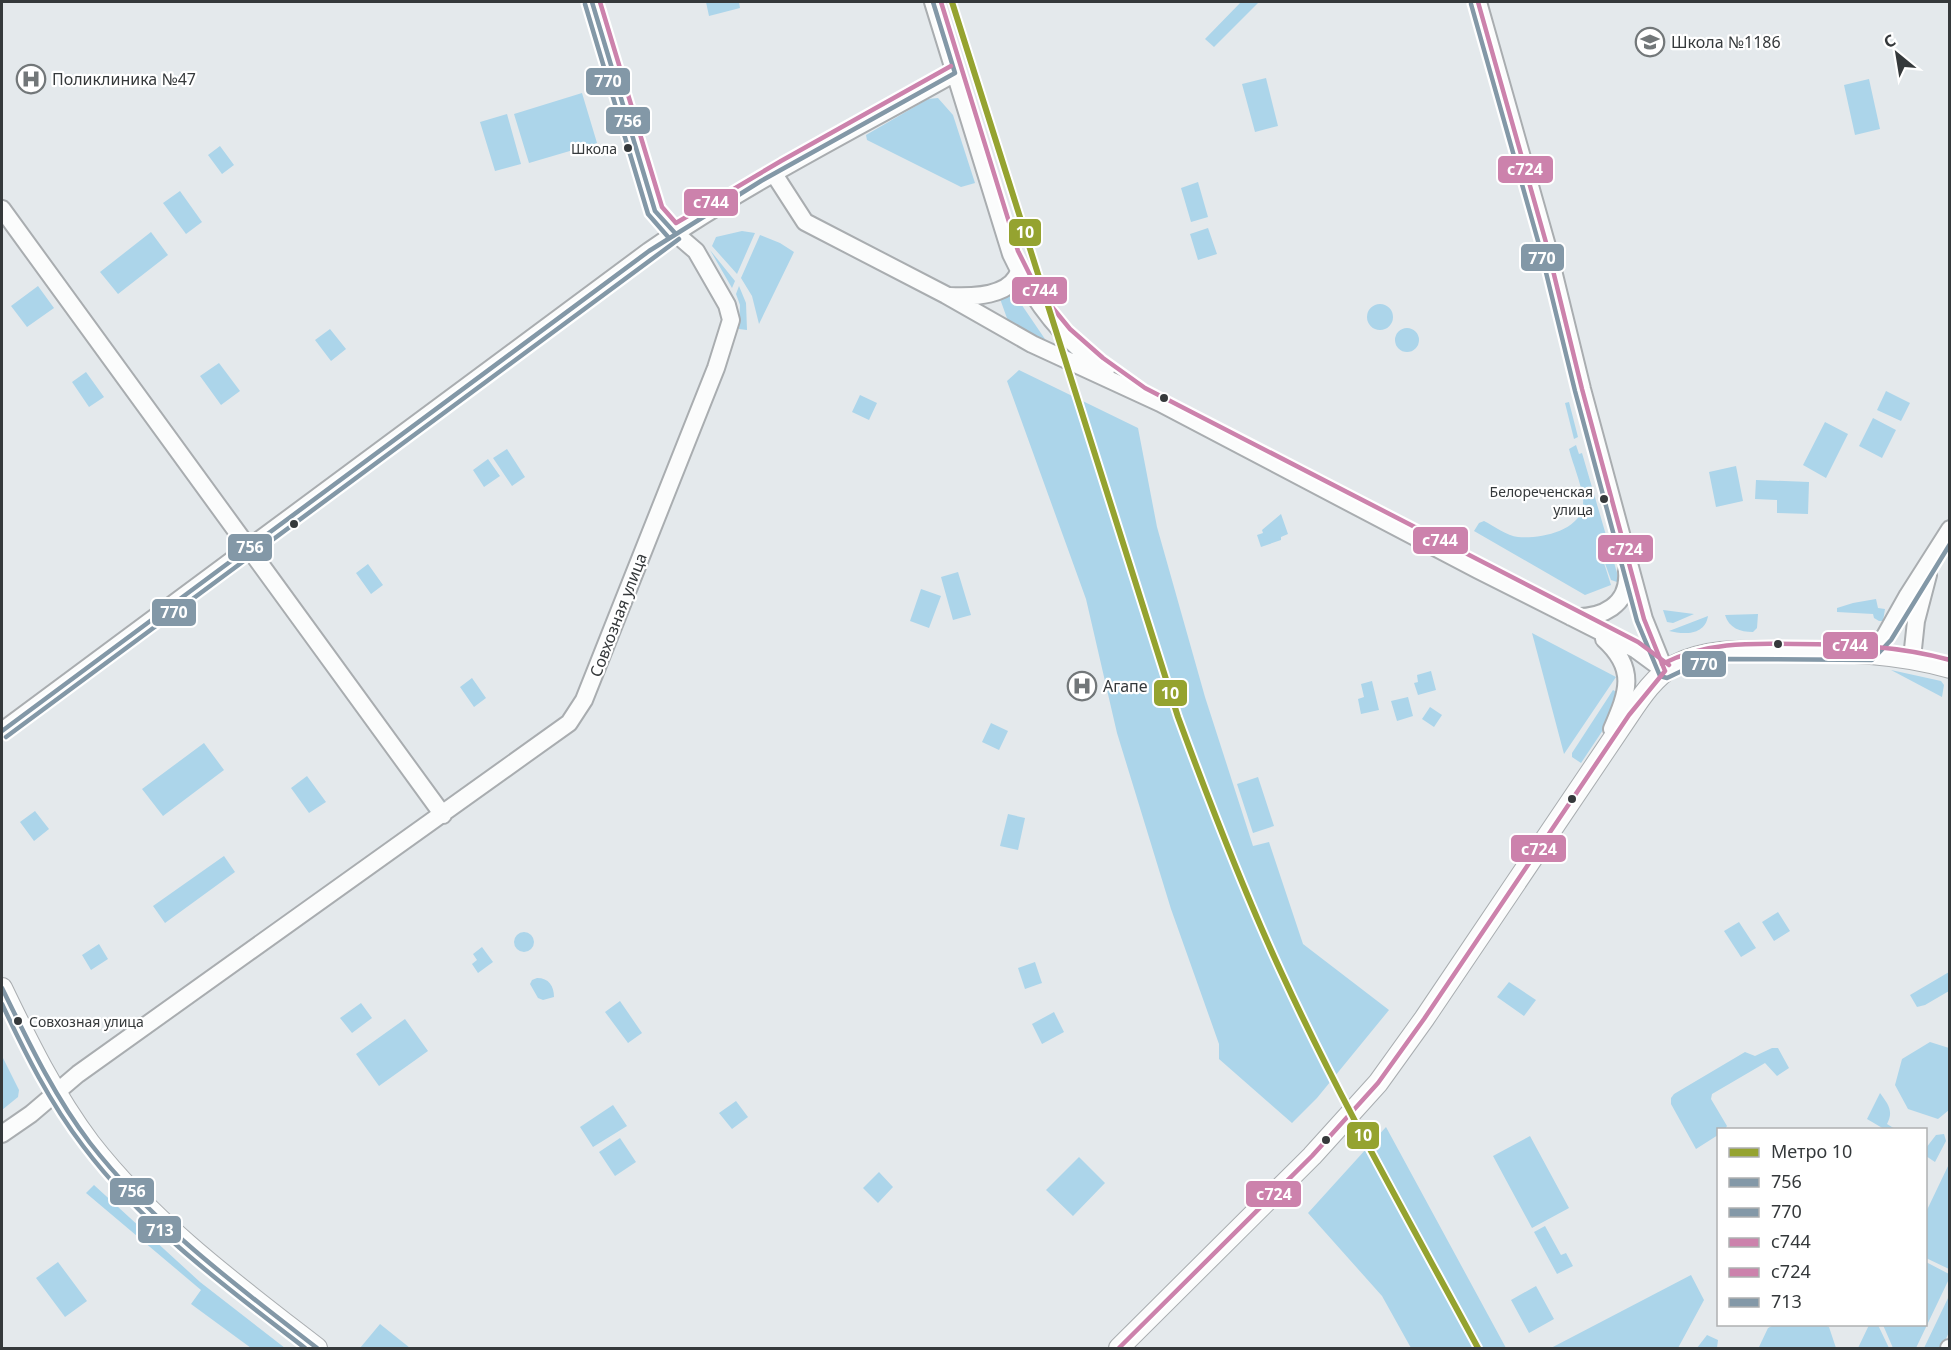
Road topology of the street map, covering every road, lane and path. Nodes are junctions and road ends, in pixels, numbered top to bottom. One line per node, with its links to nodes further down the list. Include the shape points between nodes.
1 (592, 2): 7 (street, Совхозная улица, via 655,211)
2 (933, 2): 4 (street)
3 (1478, 2): 13 (street, via 1547,246)
4 (955, 73): 5 (street); 8 (street, via 999,220)
5 (774, 174): 7 (street); 9 (street, via 804,222)
6 (2, 209): 12 (street)
7 (675, 233): 12 (street); 23 (street, Совхозная улица, via 696,251 727,305 731,320 716,368 608,642 584,699 569,723)
8 (1019, 271): 9 (street, via 1013,282 994,292 976,297); 10 (street, via 1030,293 1061,333)
9 (946, 295): 10 (street, via 1032,344)
10 (1141, 393): 15 (street)
11 (1950, 529): 14 (street)
12 (248, 548): 21 (street); 23 (street)
13 (1625, 551): 15 (street, via 1628,583 1620,602 1600,614); 20 (street, via 1644,619)
14 (1937, 552): 17 (street, via 1885,636); 18 (street, via 1923,589)
15 (1570, 617): 16 (street)
16 (1587, 625): 20 (street, via 1635,649); 22 (street, via 1621,657 1627,676 1621,709)
17 (1869, 653): 18 (main road); 20 (main road, via 1727,651 1688,660)
18 (1912, 658): 19 (main road)
19 (1950, 668)
20 (1665, 671): 22 (main road)
21 (2, 731)
22 (1601, 755): 28 (main road, via 1378,1083 1312,1156)
23 (443, 815): 25 (street, Совхозная улица)
24 (2, 988): 25 (main road)
25 (57, 1092): 26 (street, Совхозная улица); 27 (main road, via 89,1141 124,1182 207,1263)
26 (2, 1134)
27 (317, 1348)
28 (1119, 1348)

